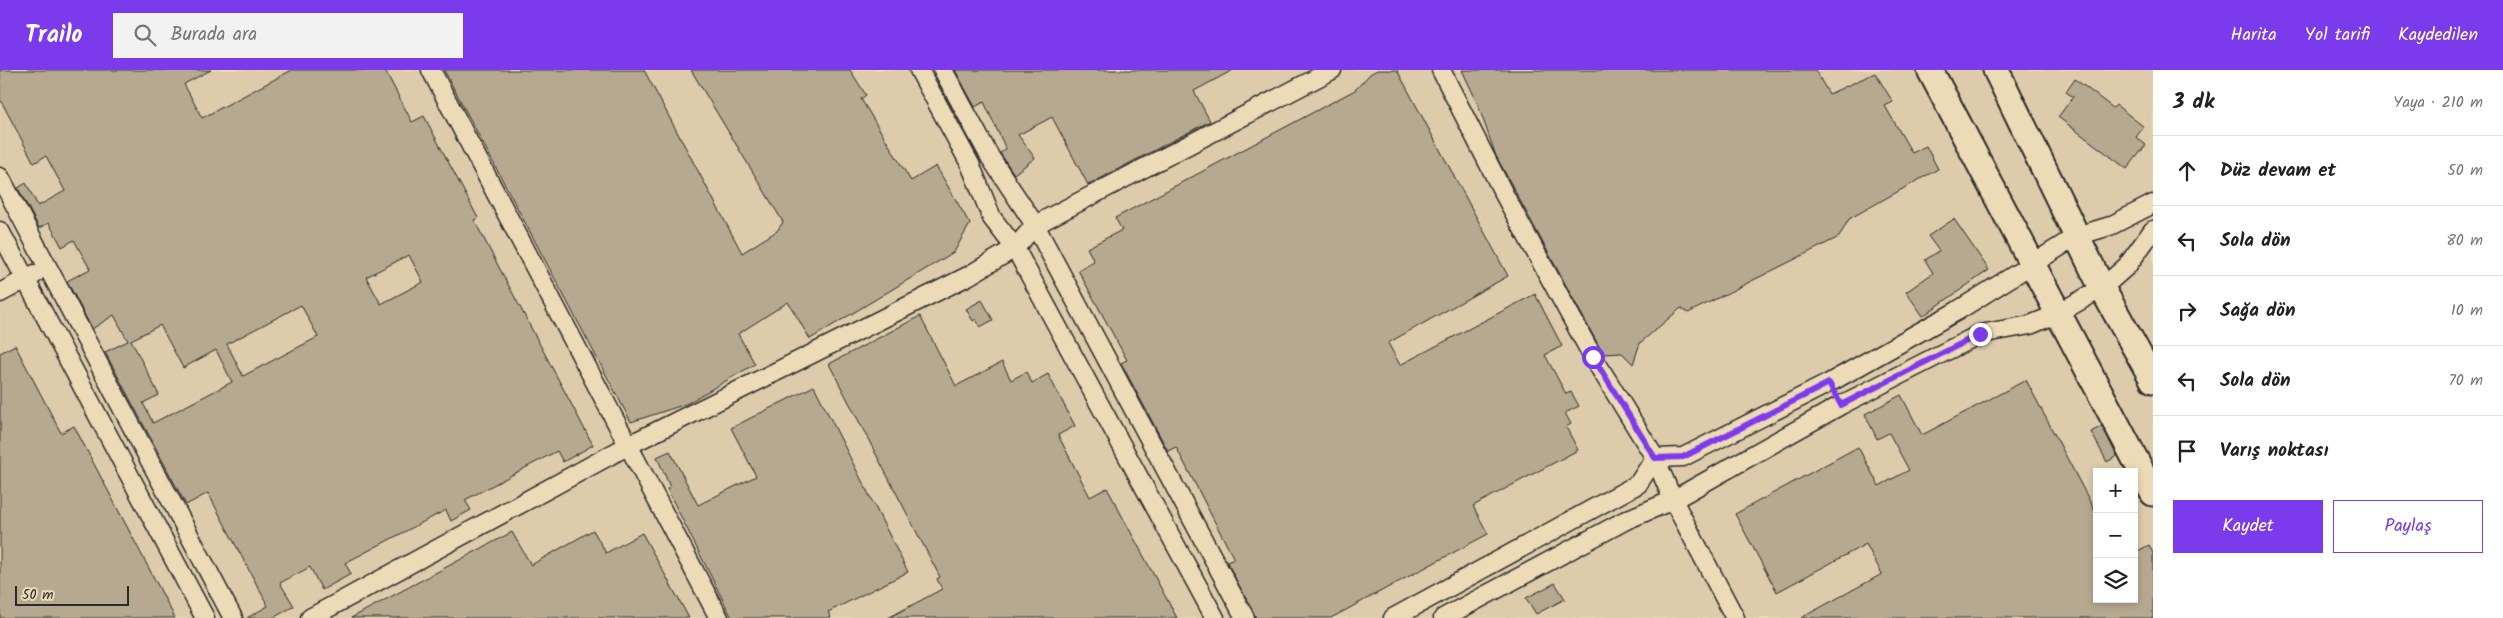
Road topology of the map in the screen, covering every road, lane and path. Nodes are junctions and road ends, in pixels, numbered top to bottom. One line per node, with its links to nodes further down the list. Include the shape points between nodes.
1 (431, 70): 24 (street)
2 (919, 70): 14 (street, via 970,164 992,218)
3 (943, 70): 10 (street, via 990,157)
4 (1332, 70): 10 (street)
5 (1440, 70): 25 (street, via 1593,357)
6 (1930, 70): 15 (street)
7 (1996, 70): 13 (street)
8 (0, 178): 16 (street)
9 (2153, 204): 13 (street, via 2110,226)
10 (1035, 225): 14 (street); 35 (street)
11 (2153, 230): 18 (street, via 2127,266)
12 (0, 231): 17 (street)
13 (2077, 236): 15 (street); 18 (street)
14 (1015, 248): 24 (street, via 968,276); 34 (street)
15 (2031, 264): 20 (street); 22 (street, via 1957,311)
16 (48, 268): 17 (street); 31 (street)
17 (26, 279): 19 (street); 30 (street)
18 (2102, 288): 20 (street); 21 (street)
19 (0, 293)
20 (2057, 314): 23 (street, via 2030,325 1980,334); 26 (street)
21 (2153, 380)
22 (1829, 383): 23 (street); 25 (street, via 1683,457)
23 (1841, 405): 27 (street)
24 (629, 445): 32 (street); 33 (street)
25 (1655, 458): 27 (street); 28 (street, via 1638,484)
26 (2153, 493)
27 (1673, 500): 29 (street, via 1626,520); 38 (street)
28 (1474, 574): 29 (street); 36 (street)
29 (1484, 595): 37 (street)
30 (205, 618)
31 (233, 618)
32 (310, 618)
33 (719, 618)
34 (1215, 618)
35 (1245, 618)
36 (1393, 618)
37 (1443, 618)
38 (1735, 618)

